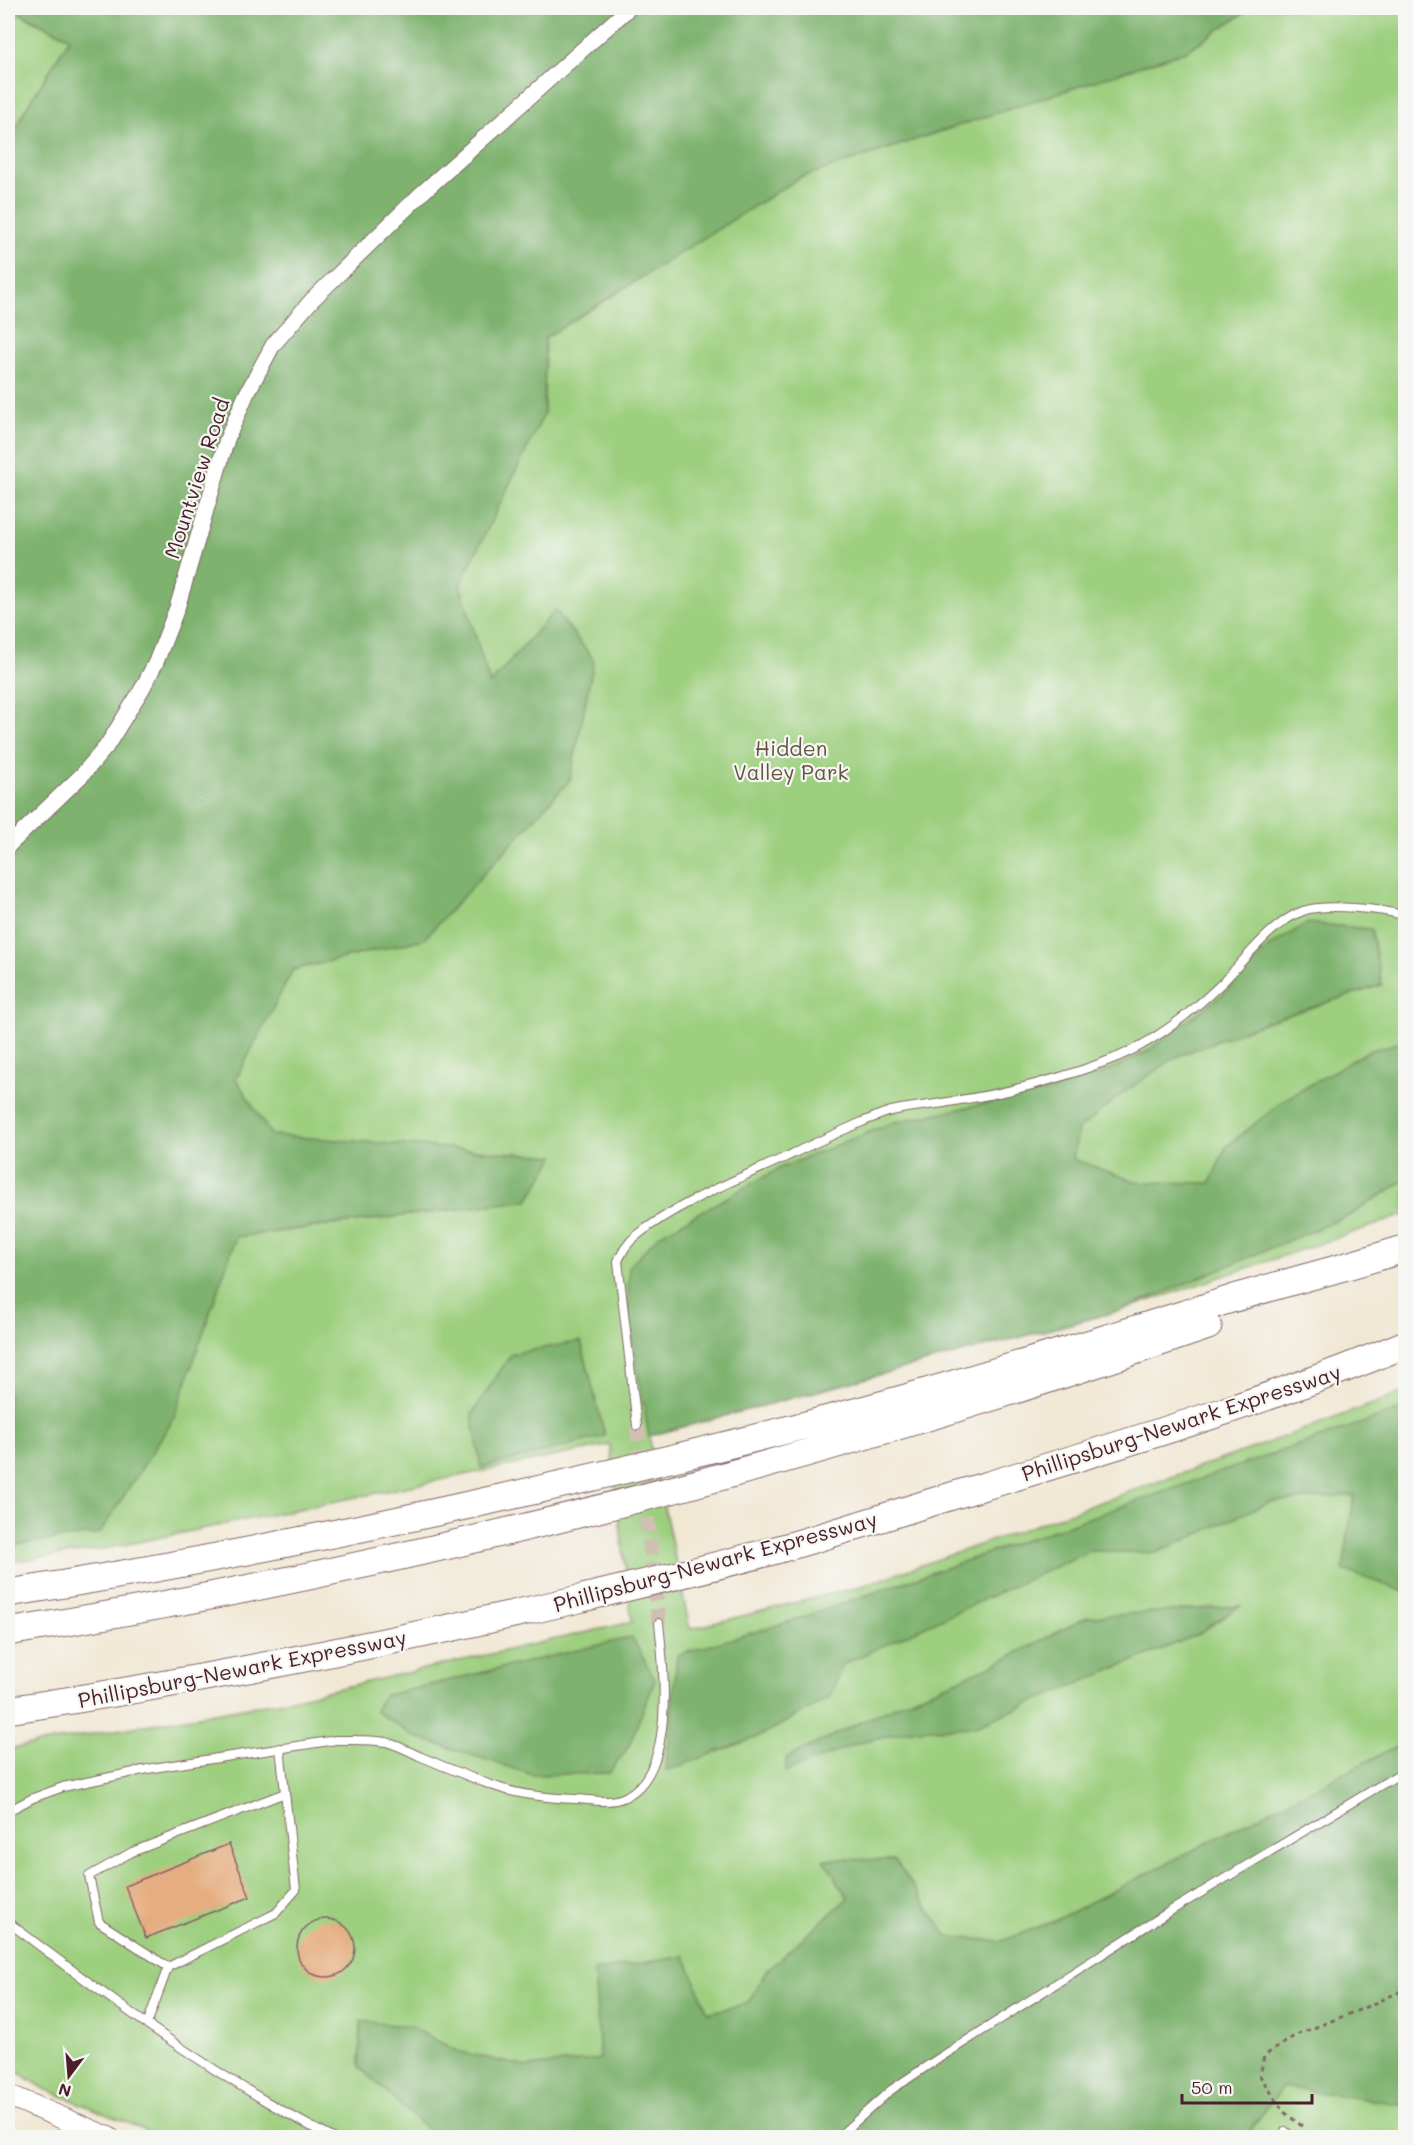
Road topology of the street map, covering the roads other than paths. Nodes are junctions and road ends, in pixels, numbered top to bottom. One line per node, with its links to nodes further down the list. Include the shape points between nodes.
1 (629, 8): 2 (street, Mountview Road, via 422,193 312,300 273,345 227,439 177,608 142,689 106,747)
2 (8, 846)
3 (1406, 916): 7 (lane, via 1361,909 1301,911 1261,942 1189,1013 1121,1056 1017,1089 887,1112 741,1178 650,1226 626,1244 618,1261)
4 (1406, 1248): 5 (highway)
5 (1362, 1263): 8 (highway, via 926,1392 700,1452 315,1538); 10 (highway, via 1231,1318 1159,1343 944,1413 676,1489 319,1573)
6 (1406, 1344): 11 (highway, Phillipsburg-Newark Expressway, via 1340,1371 1131,1441 732,1562 355,1648)
7 (636, 1426)
8 (8, 1593)
9 (659, 1623): 12 (lane, via 664,1696 658,1748 648,1774 623,1798 607,1801 519,1794 378,1741 336,1740)
10 (8, 1632)
11 (8, 1710)
12 (280, 1748): 14 (lane); 15 (lane, via 63,1787)
13 (1406, 1770): 22 (lane, via 1167,1913 933,2062 891,2091)
14 (285, 1793): 17 (lane, via 296,1890 276,1913); 17 (lane, via 132,1852 89,1876 99,1922)
15 (8, 1811)
16 (8, 1922): 18 (lane)
17 (168, 1967): 18 (lane)
18 (147, 2024): 21 (lane, via 209,2066)
19 (8, 2095): 20 (street)
20 (108, 2138)
21 (333, 2138)
22 (837, 2138)
23 (1281, 2138): 24 (lane, via 1285,2131)
24 (1293, 2138)

